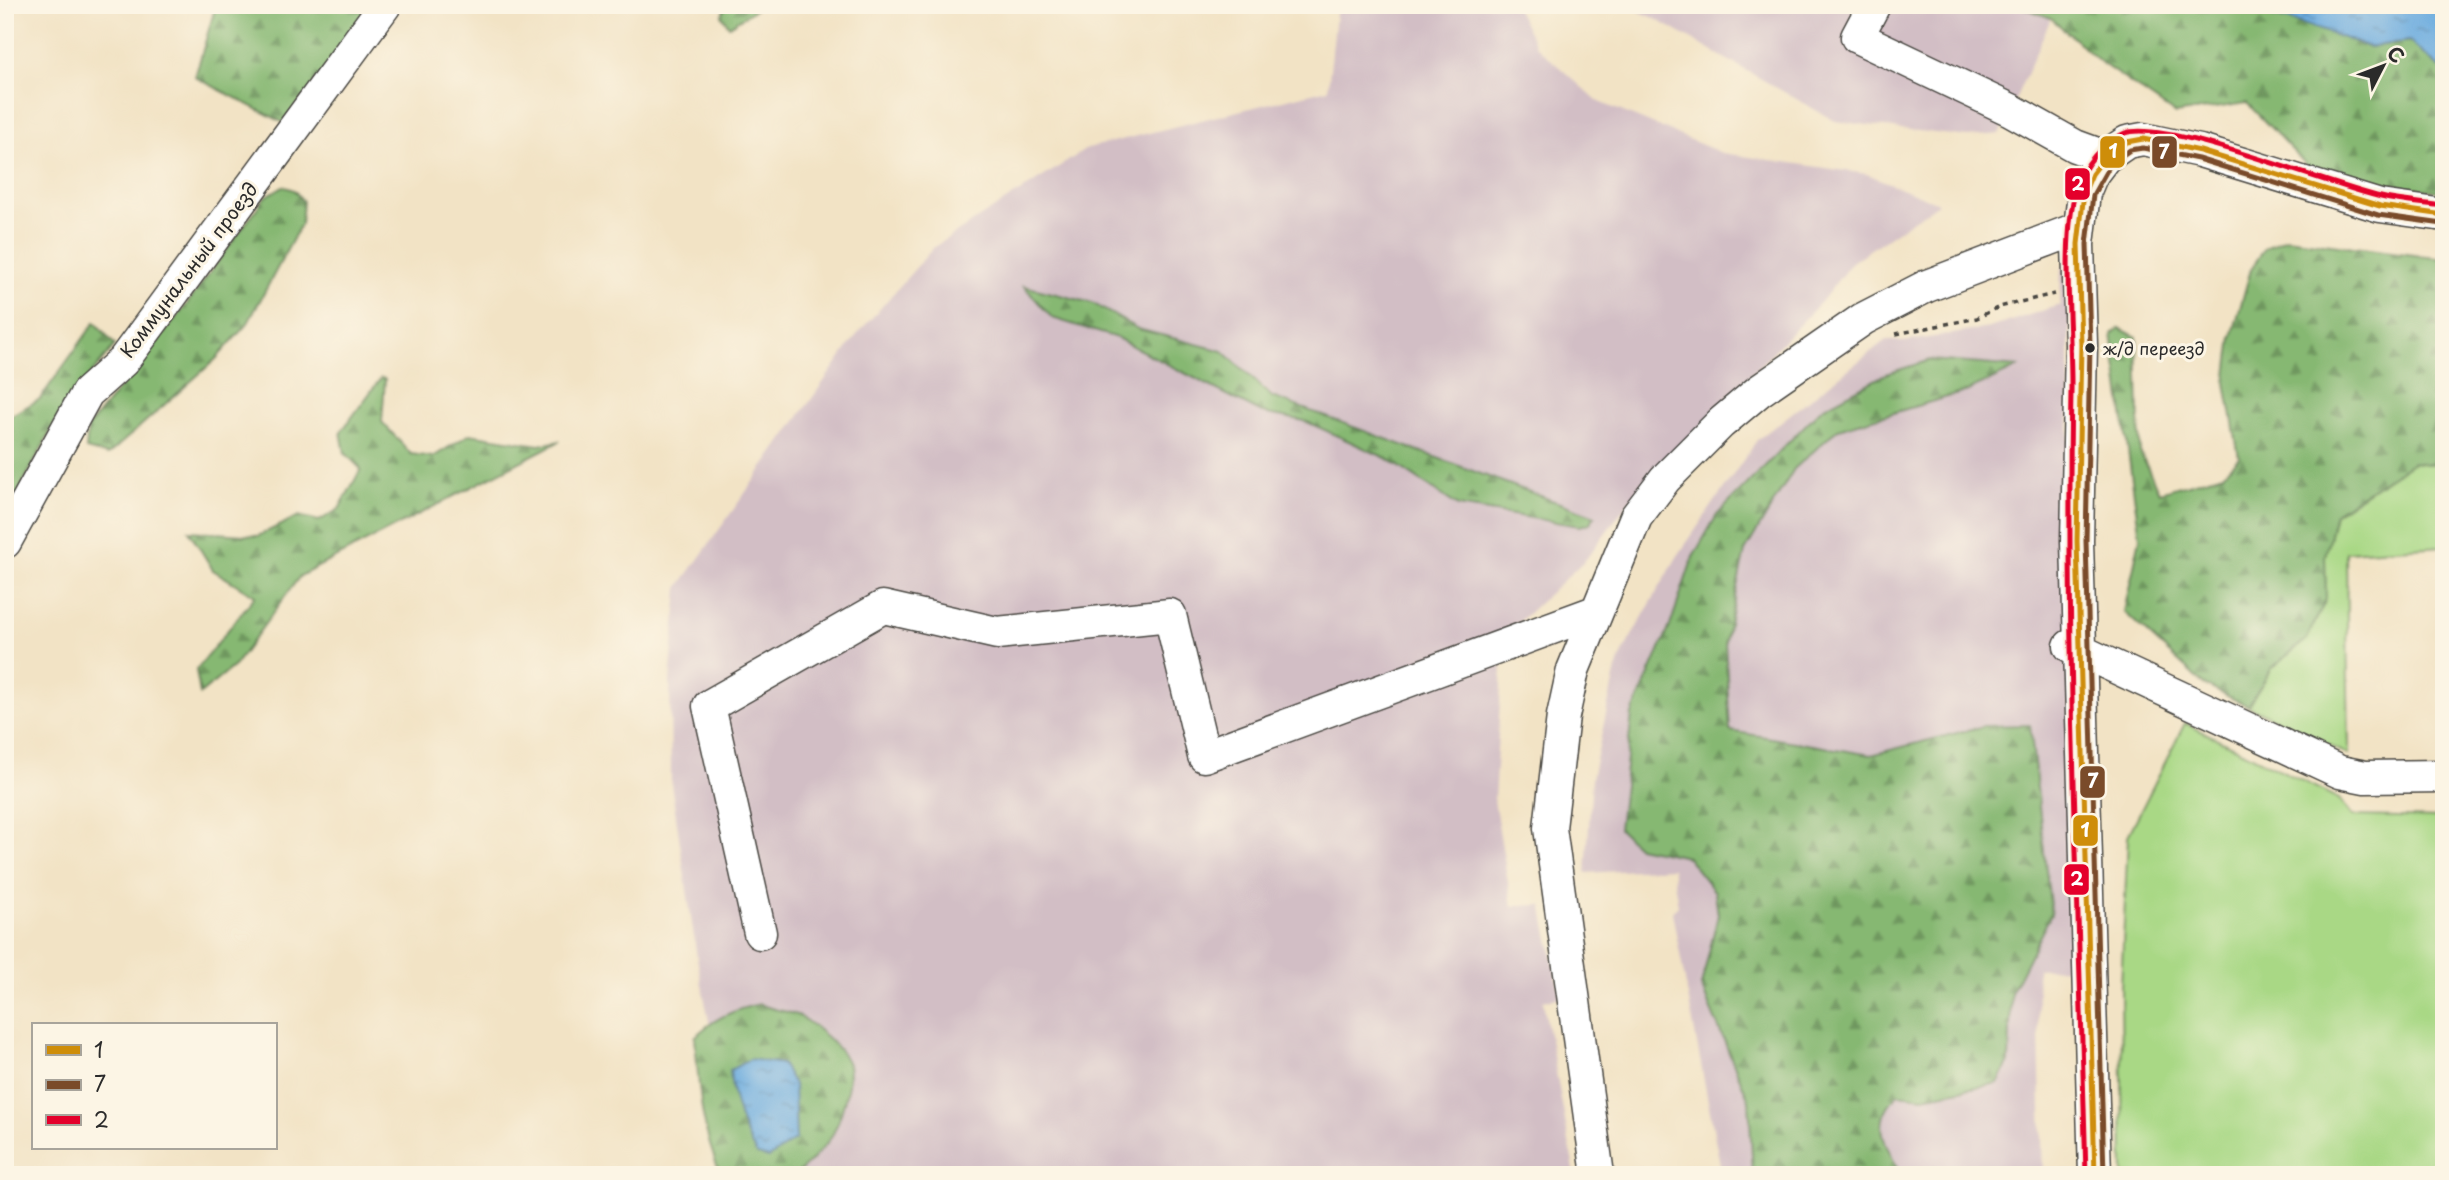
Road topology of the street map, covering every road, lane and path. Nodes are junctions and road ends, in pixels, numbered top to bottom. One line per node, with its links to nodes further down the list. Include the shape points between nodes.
1 (385, 5): 8 (street, Коммунальный проезд, via 123,360 87,393)
2 (1874, 5): 3 (street, via 1857,37)
3 (2105, 157): 4 (street, via 2127,142 2156,140 2380,206); 5 (street, via 2084,193)
4 (2444, 215)
5 (2079, 228): 6 (street); 7 (street, via 1927,286)
6 (2080, 291): 7 (path, via 1891,335); 10 (street)
7 (1863, 319): 9 (street, via 1759,391 1665,479 1636,517)
8 (5, 542)
9 (1595, 612): 12 (street, via 1204,756 1170,615 996,633 883,607 709,706); 13 (street, via 1570,681 1550,828)
10 (2076, 648): 11 (street, via 2340,772 2365,777); 14 (street)
11 (2444, 776)
12 (760, 933)
13 (1598, 1175)
14 (2095, 1175)

